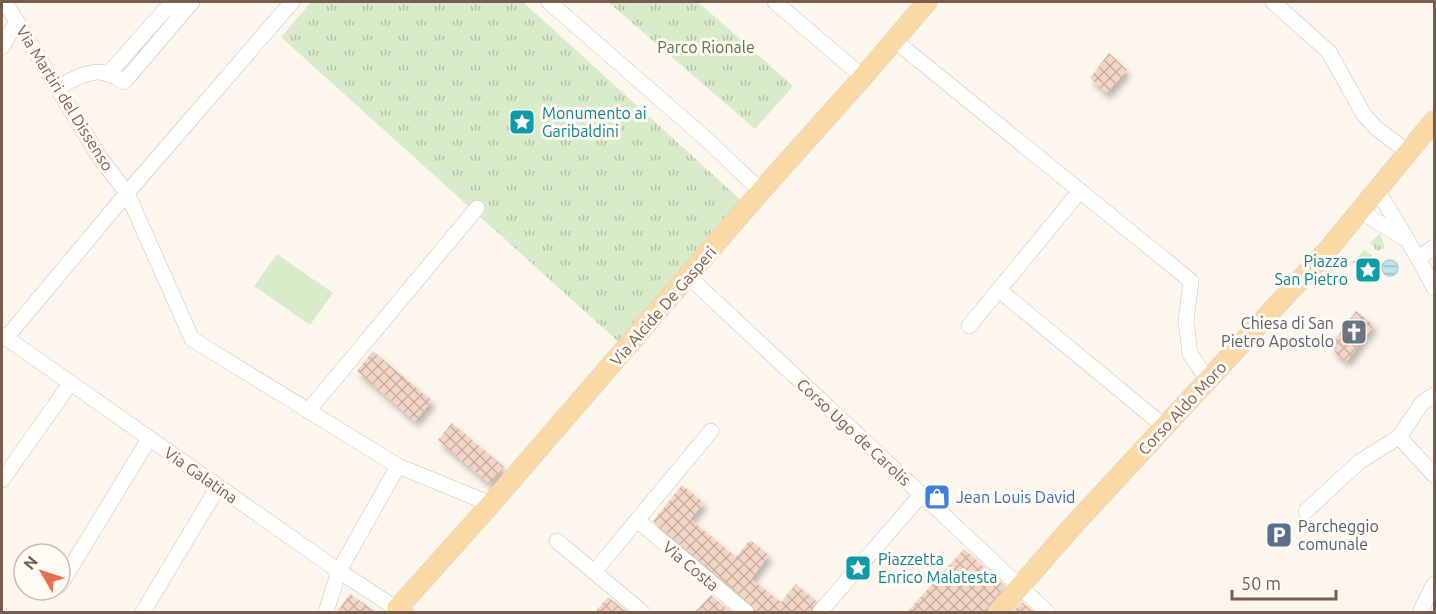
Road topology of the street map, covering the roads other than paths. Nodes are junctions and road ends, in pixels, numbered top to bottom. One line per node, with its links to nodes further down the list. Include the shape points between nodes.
1 (5, 2): 8 (street, Via Martiri del Dissenso)
2 (192, 2): 11 (street, via 165,10); 11 (street, via 124,82)
3 (292, 2): 19 (street)
4 (549, 2): 16 (street)
5 (775, 2): 12 (street)
6 (927, 2): 9 (main road, Via Alcide De Gasperi)
7 (1274, 2): 15 (street, via 1329,52 1364,115)
8 (17, 21): 10 (street); 13 (street, Via Martiri del Dissenso)
9 (894, 40): 12 (main road, Via Alcide De Gasperi); 17 (street)
10 (2, 47)
11 (110, 72): 13 (street, via 91,71)
12 (863, 77): 16 (main road, Via Alcide De Gasperi)
13 (57, 87): 19 (street, Via Martiri del Dissenso, via 100,158)
14 (1434, 122): 15 (main road, Corso Aldo Moro)
15 (1409, 153): 18 (main road, Corso Aldo Moro)
16 (761, 191): 25 (main road, Via Alcide De Gasperi)
17 (1080, 191): 27 (street); 30 (street, via 1191,281 1186,321 1190,354)
18 (1378, 191): 21 (main road, Corso Aldo Moro); 22 (street)
19 (127, 193): 29 (street); 33 (street, Via Martiri del Dissenso, via 192,339)
20 (477, 208): 33 (street)
21 (1360, 211): 22 (street); 30 (main road, Corso Aldo Moro)
22 (1406, 240): 24 (street)
23 (1434, 247): 24 (street)
24 (1419, 258): 26 (street)
25 (688, 277): 42 (street, Corso Ugo de Carolis); 43 (main road, Via Alcide De Gasperi)
26 (1434, 288)
27 (999, 290): 28 (street); 34 (street)
28 (969, 326)
29 (4, 337): 31 (street, Via Galatina)
30 (1208, 380): 34 (main road, Corso Aldo Moro)
31 (70, 384): 37 (street, Via Galatina); 40 (street)
32 (1434, 395): 36 (street, via 1422,403)
33 (308, 411): 38 (street, Via Martiri del Dissenso)
34 (1165, 427): 51 (main road, Corso Aldo Moro)
35 (711, 431): 45 (street)
36 (1399, 437): 39 (street); 44 (street, via 1359,462)
37 (149, 439): 41 (street, Via Galatina); 47 (street)
38 (398, 466): 43 (street, Via Martiri del Dissenso); 48 (street)
39 (1434, 475)
40 (2, 480)
41 (218, 487): 48 (street, Via Galatina); 53 (street)
42 (921, 495): 51 (street, Corso Ugo de Carolis); 57 (street)
43 (491, 504): 52 (main road, Via Alcide De Gasperi)
44 (1306, 511)
45 (637, 520): 49 (street); 56 (street, Via Costa)
46 (557, 541): 49 (street)
47 (72, 565)
48 (339, 571): 52 (street, Via Galatina); 54 (street)
49 (594, 572): 55 (street)
50 (1434, 584): 60 (street)
51 (1020, 587): 58 (main road, Corso Aldo Moro); 59 (street, Corso Ugo de Carolis)
52 (400, 611)
53 (143, 612)
54 (326, 612)
55 (642, 612)
56 (746, 612)
57 (820, 612)
58 (998, 612)
59 (1047, 612)
60 (1420, 612)

